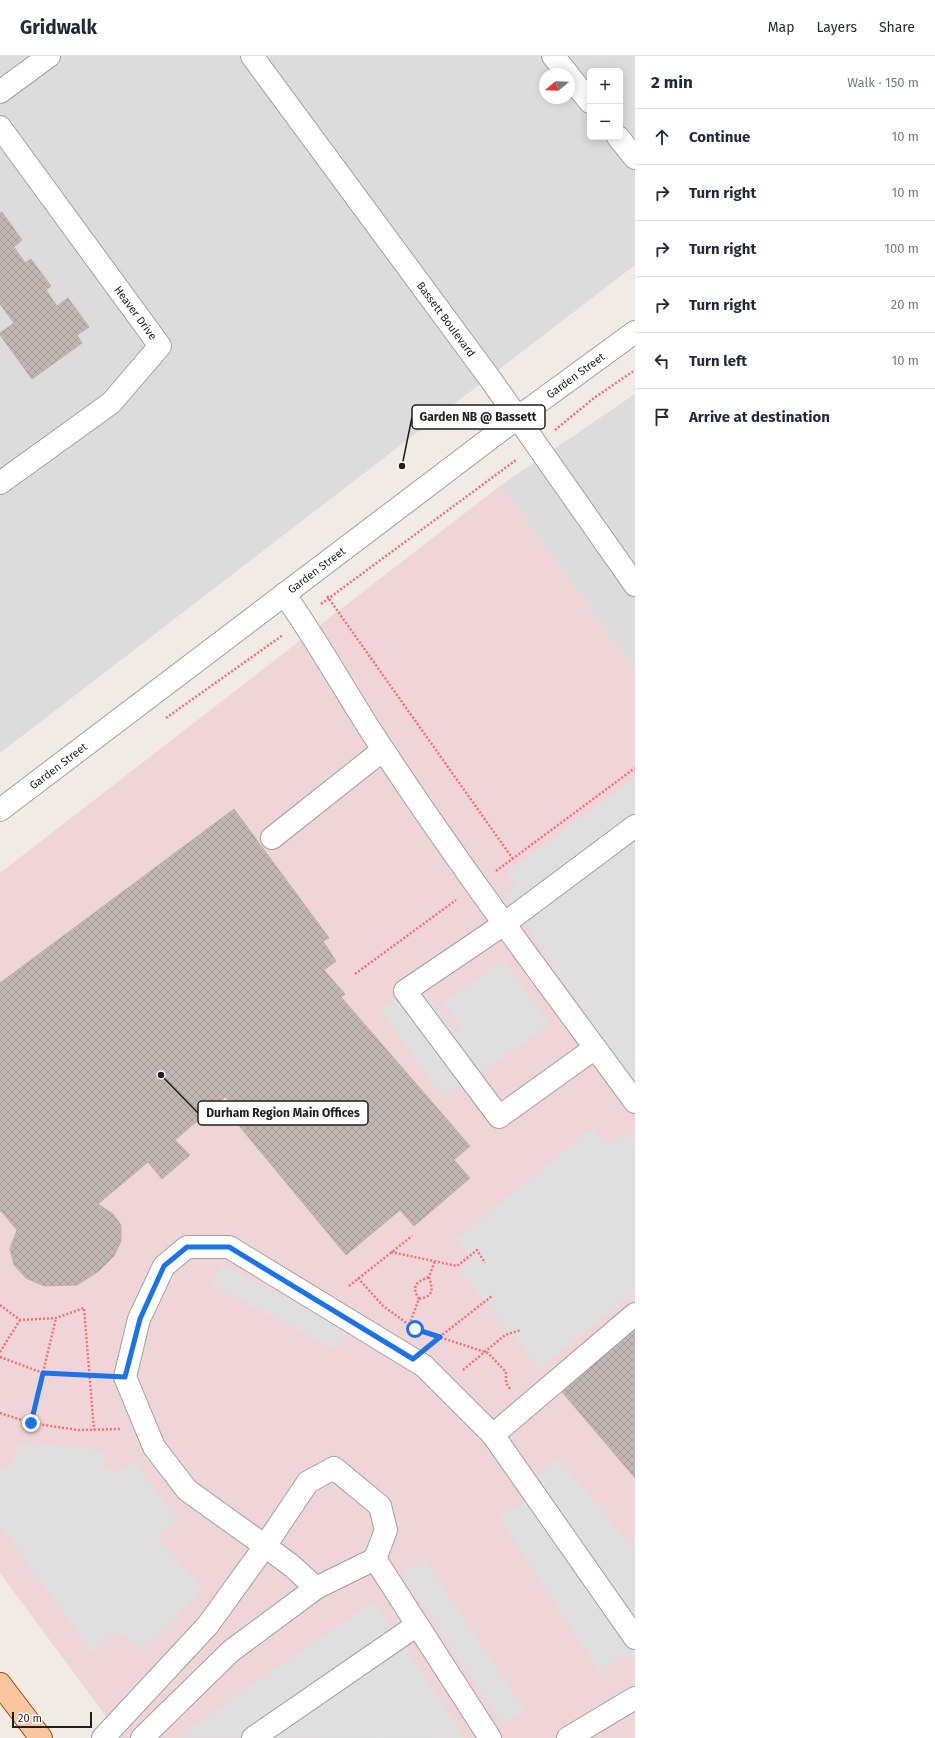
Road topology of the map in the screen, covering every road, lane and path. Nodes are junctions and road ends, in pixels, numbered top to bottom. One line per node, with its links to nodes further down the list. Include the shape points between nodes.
1 (49, 56): 6 (street)
2 (252, 56): 14 (street, Bassett Boulevard)
3 (553, 56): 4 (street)
4 (562, 68)
5 (575, 84): 7 (street)
6 (0, 92)
7 (587, 98)
8 (0, 127): 15 (street, Heaver Drive, via 160,346 111,403)
9 (620, 140): 10 (street)
10 (635, 158)
11 (635, 332): 14 (street, Garden Street)
12 (635, 370): 13 (path)
13 (594, 398)
14 (517, 418): 16 (street, Garden Street); 17 (street, Bassett Boulevard)
15 (0, 483)
16 (311, 574): 18 (street, Garden Street); 23 (path)
17 (635, 585)
18 (284, 594): 19 (street, via 317,641); 20 (street, Garden Street)
19 (383, 750): 22 (street); 24 (street)
20 (2, 803)
21 (635, 826): 24 (street)
22 (272, 838)
23 (513, 859)
24 (504, 924): 25 (street); 25 (street, via 405,991 498,1117)
25 (595, 1048): 26 (street)
26 (635, 1102)
27 (412, 1236): 28 (path)
28 (391, 1252): 29 (path); 32 (path)
29 (435, 1261): 30 (path, via 457,1266 477,1250); 31 (path)
30 (485, 1263)
31 (429, 1277): 35 (path, via 431,1294 427,1298); 35 (path, via 419,1281 415,1286 414,1292)
32 (358, 1278): 33 (path); 40 (path, via 383,1306)
33 (349, 1286)
34 (492, 1296): 42 (path)
35 (419, 1299): 40 (path)
36 (0, 1305): 39 (path)
37 (635, 1314): 51 (street)
38 (56, 1318): 39 (path); 47 (path); 48 (path, via 84,1308)
39 (20, 1320): 44 (path)
40 (409, 1325): 42 (path)
41 (521, 1330): 43 (path, via 505,1335)
42 (440, 1337): 43 (path); 46 (path)
43 (485, 1351): 50 (path); 51 (path, via 506,1372 506,1383)
44 (0, 1352)
45 (0, 1357): 47 (path)
46 (413, 1359): 49 (street, via 229,1247 187,1247 164,1266 161,1272 140,1319); 50 (street)
47 (43, 1373): 48 (path); 53 (path)
48 (89, 1376): 49 (path); 54 (path)
49 (125, 1377): 55 (street)
50 (444, 1385): 56 (street)
51 (524, 1408): 56 (street)
52 (0, 1413): 53 (path)
53 (31, 1423): 54 (path)
54 (94, 1430): 55 (path)
55 (147, 1430): 57 (street, via 154,1447 187,1490)
56 (493, 1435): 61 (street)
57 (265, 1546): 58 (street, via 308,1482 334,1468 380,1506 386,1530); 59 (street); 65 (street, via 208,1625)
58 (375, 1559): 59 (street); 60 (street)
59 (316, 1588): 66 (street, via 230,1651)
60 (417, 1625): 67 (street); 68 (street)
61 (635, 1638)
62 (0, 1684): 64 (main road)
63 (635, 1698): 69 (street)
64 (41, 1738)
65 (103, 1738)
66 (142, 1738)
67 (253, 1738)
68 (490, 1738)
69 (569, 1738)

